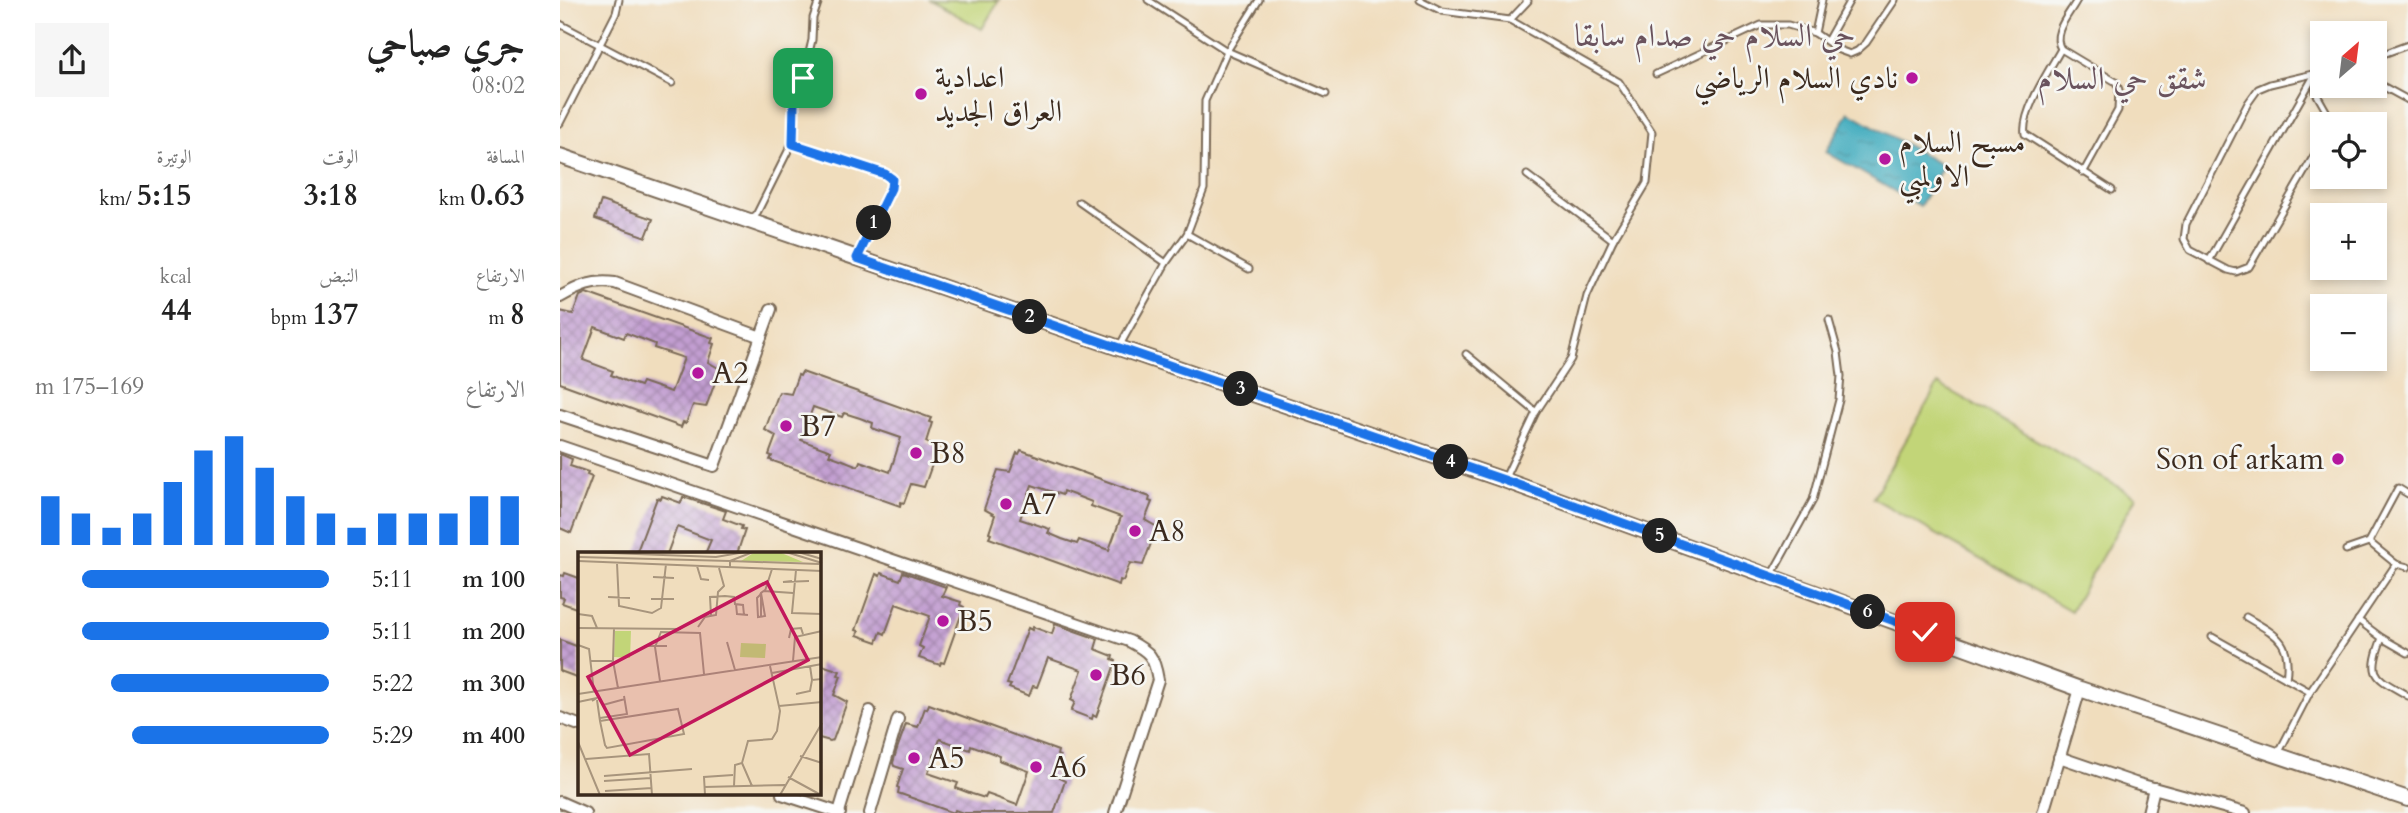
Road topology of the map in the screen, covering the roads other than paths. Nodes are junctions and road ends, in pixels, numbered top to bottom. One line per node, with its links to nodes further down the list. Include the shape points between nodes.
1 (618, 0): 15 (lane)
2 (819, 0): 28 (lane, via 794,103)
3 (1148, 0): 18 (lane)
4 (1259, 0): 18 (lane)
5 (1420, 0): 11 (lane, via 1442,11)
6 (1526, 0): 11 (lane)
7 (1822, 0): 13 (lane)
8 (1850, 0): 14 (lane)
9 (1895, 0): 14 (lane, via 1857,51 1850,54)
10 (2077, 0): 17 (lane, via 2057,34)
11 (1510, 20): 37 (lane, via 1619,82 1652,132 1647,183)
12 (560, 24): 15 (lane)
13 (1815, 33): 14 (lane); 20 (lane, via 1787,25 1761,25)
14 (1827, 41)
15 (600, 45): 22 (lane); 27 (lane)
16 (2408, 45): 19 (lane)
17 (2061, 49): 31 (lane, via 2028,113 2025,134); 31 (lane, via 2108,76 2119,90 2118,110)
18 (1227, 51): 25 (lane); 36 (lane, via 1205,101 1204,189)
19 (2387, 53)
20 (1656, 74)
21 (2310, 75): 39 (lane, via 2270,83 2258,89 2248,103 2184,231 2190,250)
22 (672, 83)
23 (2310, 83): 39 (lane)
24 (2387, 89): 26 (lane)
25 (1326, 94)
26 (2408, 100)
27 (560, 123)
28 (793, 144): 35 (lane); 38 (lane, via 892,179)
29 (560, 156): 35 (street)
30 (2310, 162): 39 (lane, via 2249,267 2236,272)
31 (2083, 173): 33 (lane)
32 (1527, 176): 37 (lane)
33 (2112, 191)
34 (1079, 202): 40 (lane)
35 (753, 222): 38 (street)
36 (1186, 234): 40 (lane); 41 (lane)
37 (1613, 240): 48 (lane, via 1587,296 1571,359)
38 (857, 258): 46 (street)
39 (2209, 261)
40 (1166, 263): 46 (lane)
41 (1249, 270)
42 (560, 298): 45 (street, via 597,281 615,283)
43 (771, 309): 45 (street)
44 (1829, 320): 57 (lane, via 1841,376 1839,400 1813,500)
45 (761, 337): 49 (street, via 714,467)
46 (1118, 348): 51 (street)
47 (1466, 354): 48 (lane)
48 (1536, 412): 51 (lane)
49 (560, 415)
50 (560, 446): 80 (street, via 1148,651 1158,680)
51 (1504, 480): 57 (street)
52 (2408, 494): 53 (lane, via 2399,488)
53 (2370, 542): 54 (lane); 55 (lane)
54 (2346, 550)
55 (2396, 564): 56 (lane); 59 (lane)
56 (2408, 566)
57 (1770, 576): 64 (street)
58 (2246, 617): 63 (lane, via 2279,636 2287,653)
59 (2358, 620): 61 (lane); 65 (lane)
60 (2212, 637): 63 (lane)
61 (2382, 638): 62 (lane); 66 (lane, via 2373,669 2379,679)
62 (2408, 653)
63 (2286, 679): 65 (lane)
64 (2080, 688): 71 (street); 72 (street)
65 (2310, 692): 71 (lane)
66 (2408, 696)
67 (870, 711): 78 (street)
68 (560, 718): 70 (street)
69 (898, 719): 79 (street)
70 (578, 725)
71 (2277, 755): 75 (street)
72 (2059, 757): 73 (street); 81 (street)
73 (2154, 788): 82 (street); 83 (street)
74 (788, 796): 78 (street)
75 (2408, 799)
76 (560, 802): 77 (street)
77 (585, 813)
78 (840, 813)
79 (870, 813)
80 (1115, 813)
81 (2043, 813)
82 (2148, 813)
83 (2245, 813)

